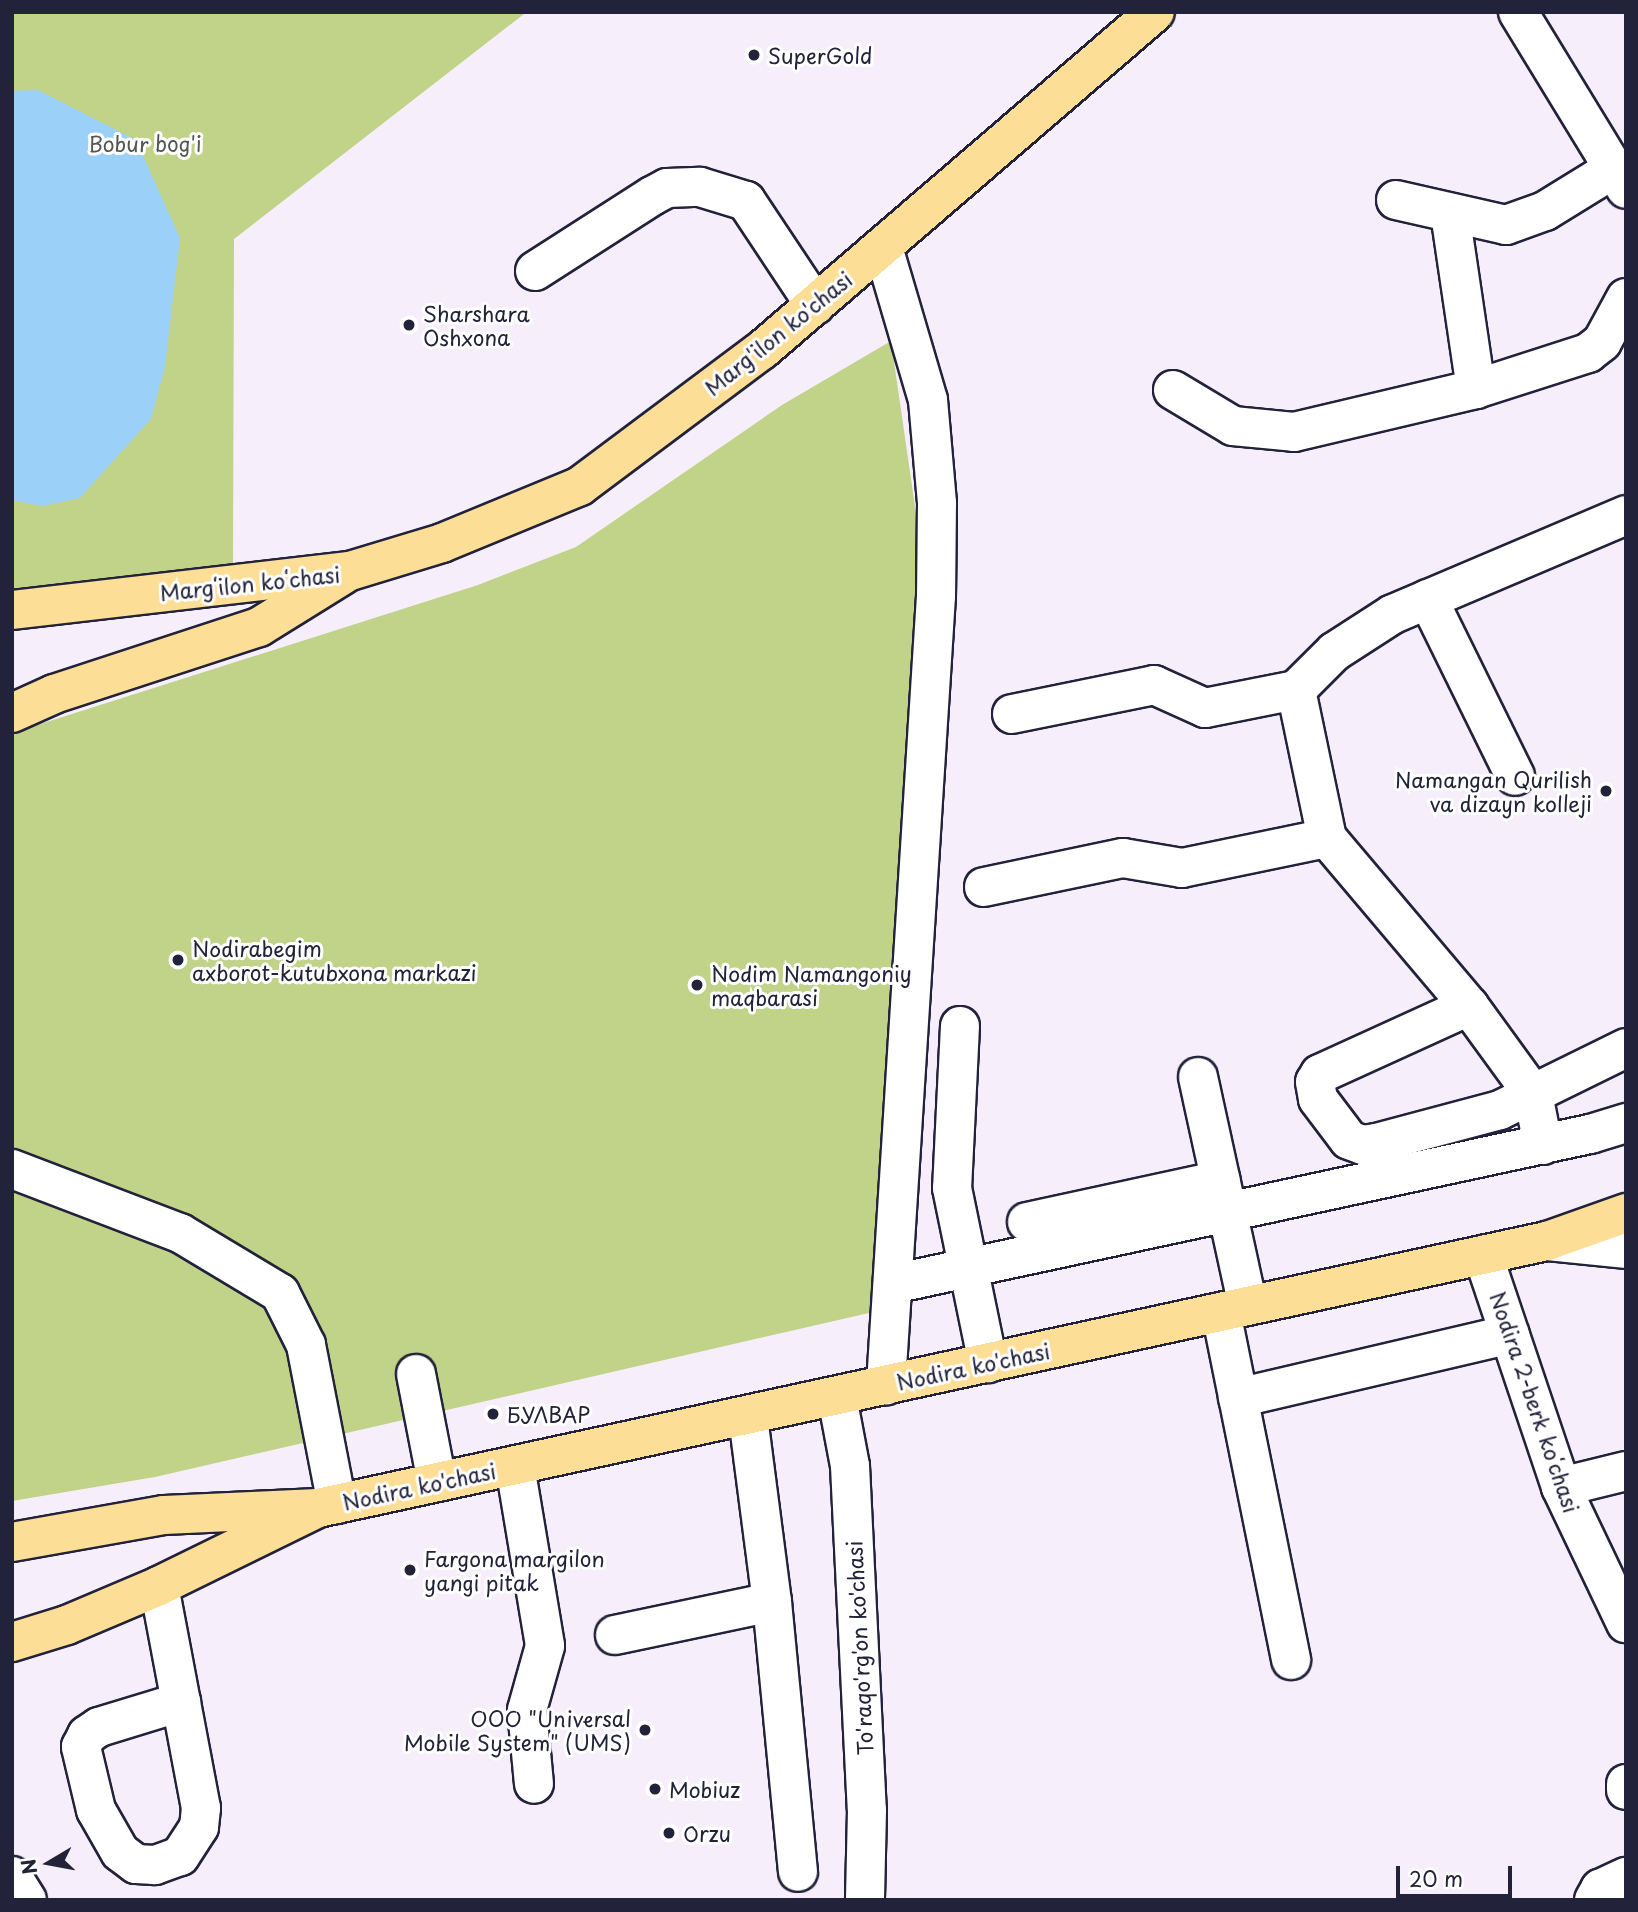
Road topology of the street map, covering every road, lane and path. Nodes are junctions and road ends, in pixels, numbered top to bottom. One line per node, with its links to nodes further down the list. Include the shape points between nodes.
1 (1155, 12): 6 (main road, Marg'ilon ko'chasi)
2 (1518, 12): 3 (street)
3 (1620, 178): 5 (street, via 1527,221 1506,225)
4 (1396, 200): 5 (street)
5 (1450, 213): 10 (street)
6 (883, 247): 9 (main road, Marg'ilon ko'chasi); 38 (street, via 928,400 937,503 936,596)
7 (535, 271): 9 (street, via 667,188 700,187 746,201)
8 (1626, 298): 10 (street, via 1602,342 1588,354)
9 (815, 305): 13 (main road, Marg'ilon ko'chasi, via 580,486 442,543)
10 (1476, 389): 11 (street, via 1294,432 1233,426)
11 (1173, 390)
12 (1626, 515): 14 (street)
13 (351, 571): 15 (main road, Margʻilon koʻchasi); 17 (main road, Margʻilon koʻchasi, via 259,627)
14 (1428, 599): 16 (street, via 1393,614 1334,652); 19 (street)
15 (19, 615)
16 (1296, 690): 18 (street, via 1205,708 1154,685); 20 (street)
17 (23, 701)
18 (1012, 714)
19 (1515, 776)
20 (1327, 838): 21 (street, via 1182,868 1123,858); 22 (street)
21 (984, 887)
22 (1469, 1006): 26 (street); 26 (street, via 1327,1069 1315,1082 1318,1099 1349,1140 1363,1145 1500,1111)
23 (960, 1026): 37 (street, via 952,1188)
24 (1626, 1048): 26 (street)
25 (1198, 1077): 30 (street)
26 (1532, 1094): 28 (street)
27 (1626, 1123): 28 (street)
28 (1543, 1145): 30 (street)
29 (12, 1169): 51 (street, via 180,1233 280,1293 306,1345)
30 (1224, 1196): 32 (street); 39 (street)
31 (1626, 1213): 34 (main road, Nodira ko'chasi)
32 (1121, 1218): 33 (street); 37 (street)
33 (1027, 1222)
34 (1547, 1241): 35 (street); 36 (main road, Nodira ko'chasi)
35 (1626, 1249)
36 (1483, 1255): 39 (main road, Nodira ko'chasi); 40 (street, Nodira 2-berk koʻchasi)
37 (968, 1268): 38 (street); 41 (street)
38 (892, 1284): 43 (street)
39 (1235, 1309): 41 (main road, Nodira ko'chasi); 45 (street)
40 (1510, 1335): 45 (street); 50 (street, Nodira 2-berk koʻchasi)
41 (988, 1363): 43 (main road, Nodira ko'chasi)
42 (416, 1374): 49 (street)
43 (886, 1385): 44 (main road, Nodira ko'chasi)
44 (837, 1397): 46 (main road, Nodira ko'chasi); 67 (street, To'raqo'rg'on ko'chasi, via 850,1466 867,1810)
45 (1238, 1398): 58 (street)
46 (748, 1416): 47 (main road, Nodira ko'chasi); 54 (street)
47 (515, 1466): 49 (main road, Nodira ko'chasi); 60 (street, via 545,1646 527,1710)
48 (1626, 1471): 50 (street)
49 (437, 1482): 51 (main road, Nodira ko'chasi)
50 (1561, 1487): 55 (street, Nodira 2-berk koʻchasi)
51 (327, 1506): 52 (main road, Nodira ko'chasi, via 164,1515); 53 (main road, Nodira ko'chasi)
52 (12, 1542)
53 (159, 1586): 57 (main road, Nodira ko'chasi, via 67,1625); 59 (street)
54 (772, 1602): 56 (street); 63 (street)
55 (1626, 1623)
56 (615, 1635)
57 (12, 1642)
58 (1291, 1660)
59 (180, 1702)
60 (534, 1784)
61 (1626, 1784): 62 (street)
62 (1626, 1790)
63 (798, 1872)
64 (12, 1876): 66 (street)
65 (1626, 1877): 68 (street, via 1600,1889)
66 (27, 1900)
67 (865, 1900)
68 (1594, 1900)

